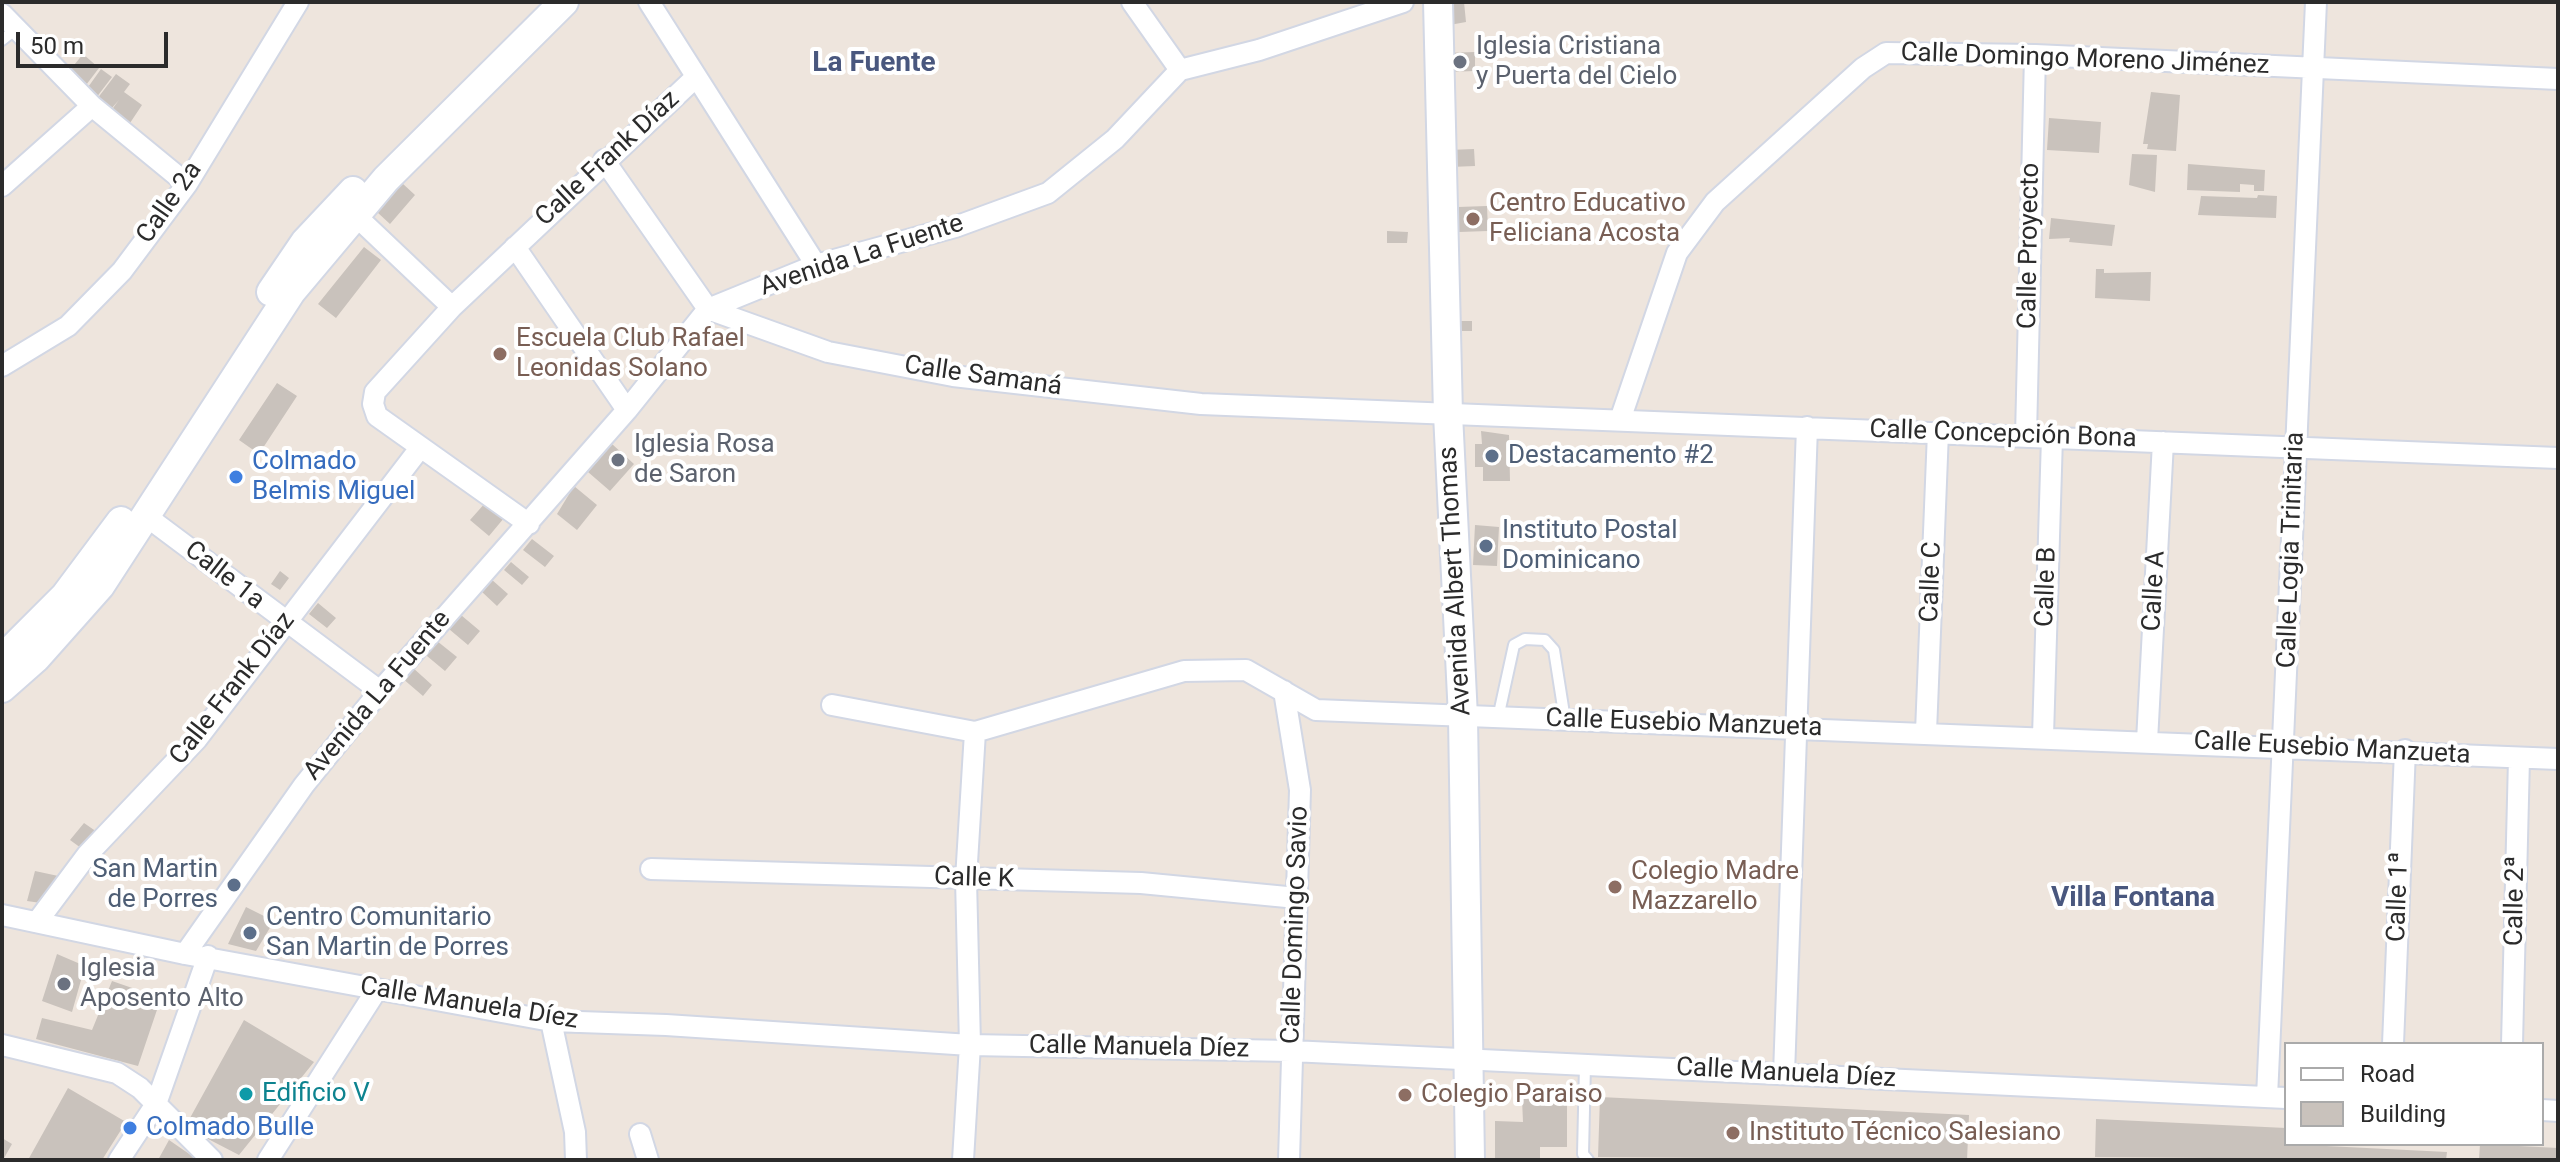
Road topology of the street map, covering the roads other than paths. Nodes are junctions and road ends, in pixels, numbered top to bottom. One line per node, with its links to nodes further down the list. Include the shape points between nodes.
1 (298, 2): 17 (street, Calle 2a)
2 (538, 2): 39 (main road, via 305,242 112,534 65,596)
3 (564, 2): 19 (main road)
4 (649, 2): 13 (street)
5 (1132, 2): 12 (street)
6 (1403, 2): 12 (street)
7 (1438, 2): 26 (main road, Avenida Albert Thomas)
8 (2316, 2): 11 (street, Calle Logia Trinitaria)
9 (7, 28): 15 (street)
10 (2035, 55): 11 (street, Calle Domingo Moreno Jiménez); 27 (street, Calle Domingo Moreno Jiménez, via 1886,53 1863,68 1715,202 1677,253); 30 (street, Calle Proyecto)
11 (2314, 69): 14 (street, Calle Domingo Moreno Jiménez); 33 (street, Calle Logia Trinitaria)
12 (1180, 70): 21 (street, Avenida La Fuente, via 1115,139 1048,193 955,227)
13 (696, 77): 16 (street, Calle Frank Díaz); 21 (street)
14 (2558, 79)
15 (92, 106): 17 (street); 18 (street)
16 (604, 160): 20 (street, Calle Frank Díaz); 23 (street)
17 (187, 184): 24 (street, Calle 2a, via 122,271 68,326)
18 (2, 186)
19 (355, 215): 22 (street); 36 (main road, via 291,292)
20 (515, 247): 22 (street, Calle Frank Díaz); 25 (street)
21 (816, 265): 23 (street, Avenida La Fuente)
22 (452, 307): 34 (street, Calle Frank Díaz, via 375,392 377,416)
23 (708, 309): 25 (street, Avenida La Fuente); 26 (street, Calle Samaná, via 828,352 953,376 1201,404)
24 (2, 366)
25 (627, 410): 37 (street, Avenida La Fuente)
26 (1448, 414): 27 (street, Calle Concepción Bona); 44 (main road, Avenida Albert Thomas)
27 (1620, 420): 28 (street, Calle Concepción Bona)
28 (1807, 427): 29 (street, Calle Concepción Bona); 47 (street)
29 (1938, 432): 30 (street, Calle Concepción Bona); 49 (street, Calle C)
30 (2026, 436): 31 (street, Calle Concepción Bona)
31 (2052, 437): 32 (street, Calle Concepción Bona); 50 (street, Calle B)
32 (2163, 442): 33 (street, Calle Concepción Bona); 51 (street, Calle A)
33 (2296, 447): 35 (street, Calle Concepción Bona); 52 (street, Calle Logia Trinitaria)
34 (420, 448): 37 (street, Calle Frank Díaz); 38 (street, Calle Frank Díaz)
35 (2558, 458)
36 (146, 516): 38 (street, Calle 1a); 40 (main road, via 100,586)
37 (529, 524): 41 (street, Avenida La Fuente)
38 (285, 623): 41 (street, Calle 1a); 60 (street, Calle Frank Díaz, via 197,739 87,855)
39 (2, 659)
40 (2, 688)
41 (380, 691): 61 (street, Avenida La Fuente, via 304,785)
42 (1284, 691): 44 (street, Calle Eusebio Manzueta, via 1316,710); 48 (street, Calle Eusebio Manzueta, via 1246,670 1184,671); 58 (street, Calle Domingo Savio, via 1300,790)
43 (832, 705): 48 (street, Calle Eusebio Manzueta)
44 (1463, 717): 45 (street, Calle Eusebio Manzueta); 70 (main road, Avenida Albert Thomas)
45 (1498, 718): 46 (street, Calle Eusebio Manzueta); 46 (lane, via 1514,645 1525,639 1545,640 1554,650)
46 (1565, 720): 47 (street, Calle Eusebio Manzueta)
47 (1799, 727): 49 (street, Calle Eusebio Manzueta); 72 (street)
48 (975, 732): 57 (street)
49 (1926, 732): 50 (street, Calle Eusebio Manzueta)
50 (2043, 736): 51 (street, Calle Eusebio Manzueta)
51 (2147, 741): 52 (street, Calle Eusebio Manzueta)
52 (2285, 746): 53 (street, Calle Eusebio Manzueta); 73 (street, Calle Logia Trinitaria)
53 (2405, 750): 54 (street, Calle Eusebio Manzueta); 65 (street, Calle 1ª)
54 (2519, 758): 55 (street, Calle Eusebio Manzueta); 66 (street, Calle 2ª)
55 (2558, 759)
56 (651, 869): 57 (street, Calle K)
57 (966, 879): 58 (street, Calle K, via 1141,883); 68 (street)
58 (1297, 898): 69 (street, Calle Domingo Savio)
59 (2, 915): 60 (street, Calle Manuela Díez)
60 (37, 922): 61 (street, Calle Manuela Díez)
61 (185, 954): 62 (street, Calle Manuela Díez)
62 (208, 956): 63 (street, Calle Manuela Díez); 74 (street)
63 (376, 991): 64 (street, Calle Manuela Díez); 78 (street)
64 (551, 1021): 68 (street, Calle Manuela Díez); 79 (street)
65 (2393, 1042)
66 (2512, 1042)
67 (2, 1045): 74 (street, via 117,1073)
68 (970, 1045): 69 (street, Calle Manuela Díez); 81 (street)
69 (1291, 1051): 70 (street, Calle Manuela Díez); 82 (street, Calle Domingo Savio)
70 (1470, 1060): 71 (street, Calle Manuela Díez); 83 (main road, Avenida Albert Thomas)
71 (1585, 1065): 72 (street, Calle Manuela Díez); 84 (lane, via 1583,1154)
72 (1784, 1074): 73 (street, Calle Manuela Díez)
73 (2277, 1098)
74 (156, 1104): 76 (street); 77 (street)
75 (640, 1134): 80 (street)
76 (119, 1160)
77 (212, 1160)
78 (268, 1160)
79 (576, 1160)
80 (648, 1160)
81 (963, 1160)
82 (1289, 1160)
83 (1470, 1160)
84 (1588, 1160)

